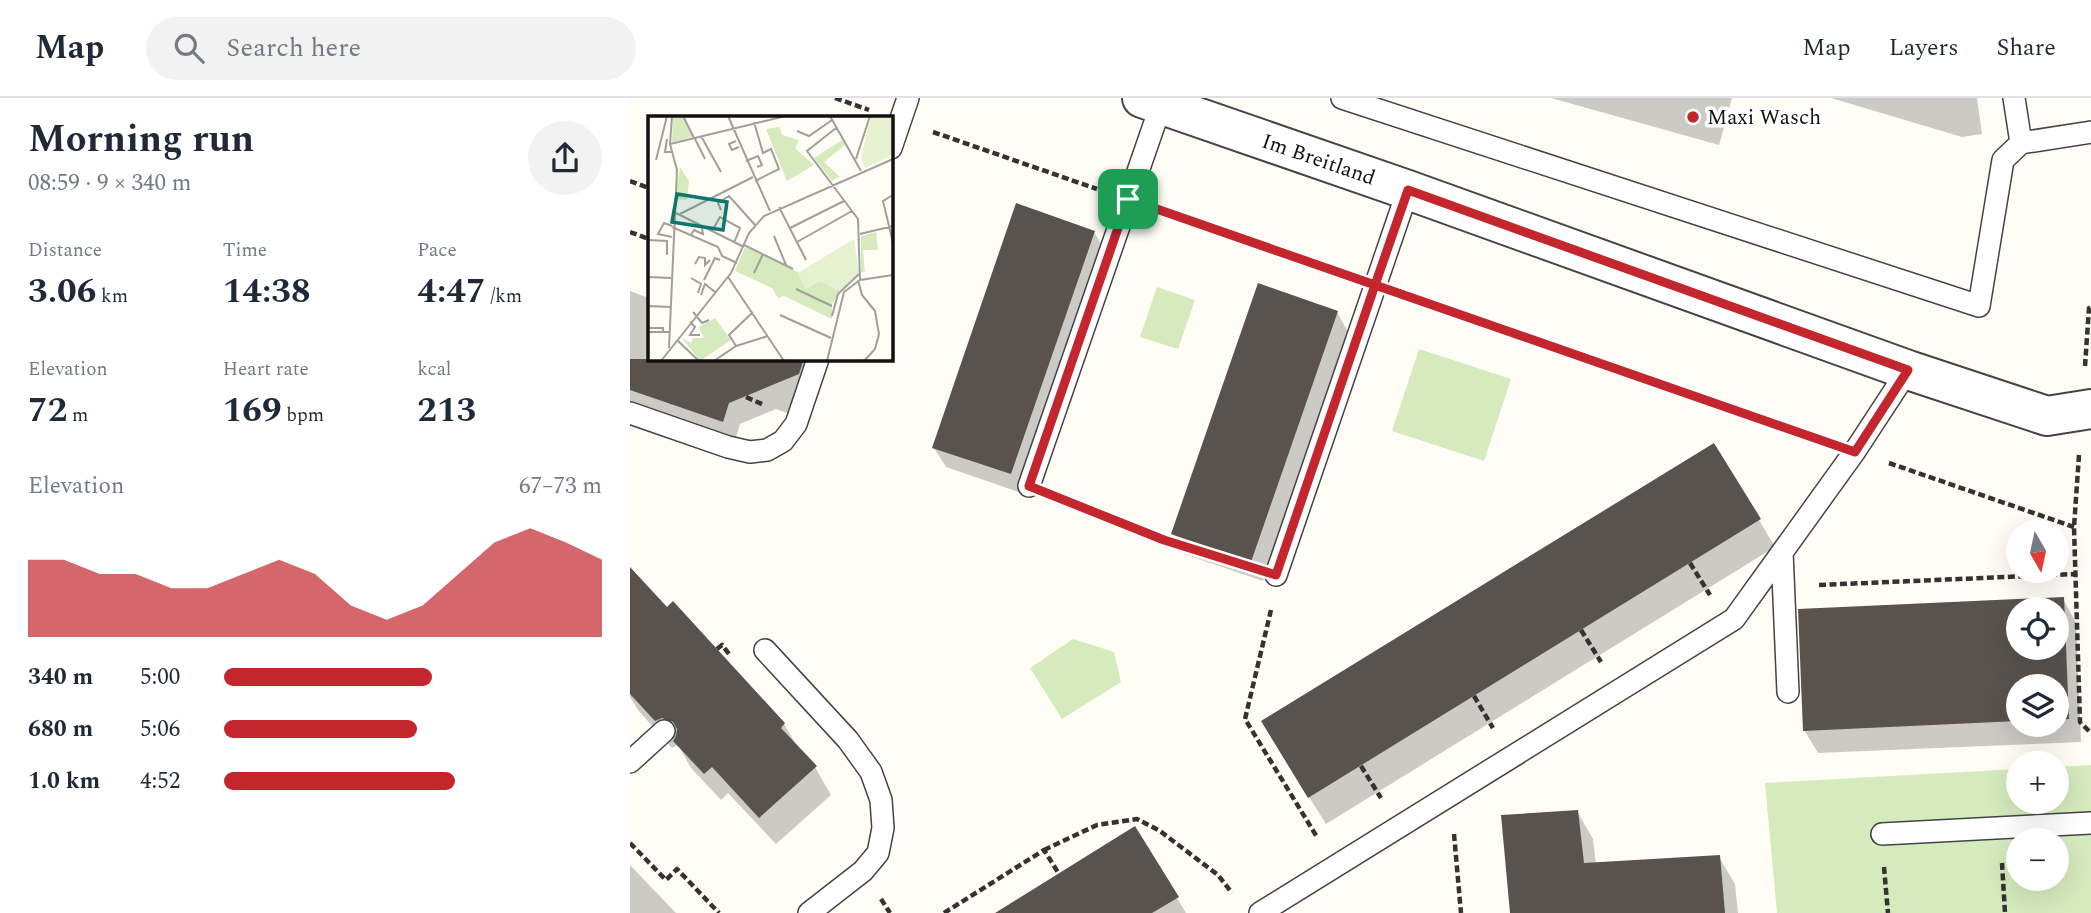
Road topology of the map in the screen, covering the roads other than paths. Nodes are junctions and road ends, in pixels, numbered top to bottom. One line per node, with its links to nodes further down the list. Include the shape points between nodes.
1 (908, 98): 7 (lane)
2 (1342, 98): 6 (lane, via 1979,306 2003,160)
3 (2014, 98): 6 (lane)
4 (1152, 101): 8 (street, Im Breitland); 13 (lane, via 1128,199)
5 (2091, 132): 6 (lane)
6 (2021, 143)
7 (892, 145)
8 (1408, 190): 10 (street, Im Breitland); 15 (lane)
9 (818, 360): 12 (lane, via 796,424 783,442 767,450 728,447)
10 (1908, 370): 11 (street, Im Breitland, via 2047,416); 14 (lane)
11 (2087, 410)
12 (630, 413)
13 (1029, 486)
14 (1782, 552): 17 (lane); 23 (lane, via 1734,619)
15 (1276, 575)
16 (765, 650): 22 (lane, via 848,740 871,772 881,800 883,828 878,853 863,871)
17 (1788, 692)
18 (664, 731): 19 (lane)
19 (630, 762)
20 (2091, 823): 21 (lane)
21 (1882, 834)
22 (809, 913)
23 (1260, 913)

